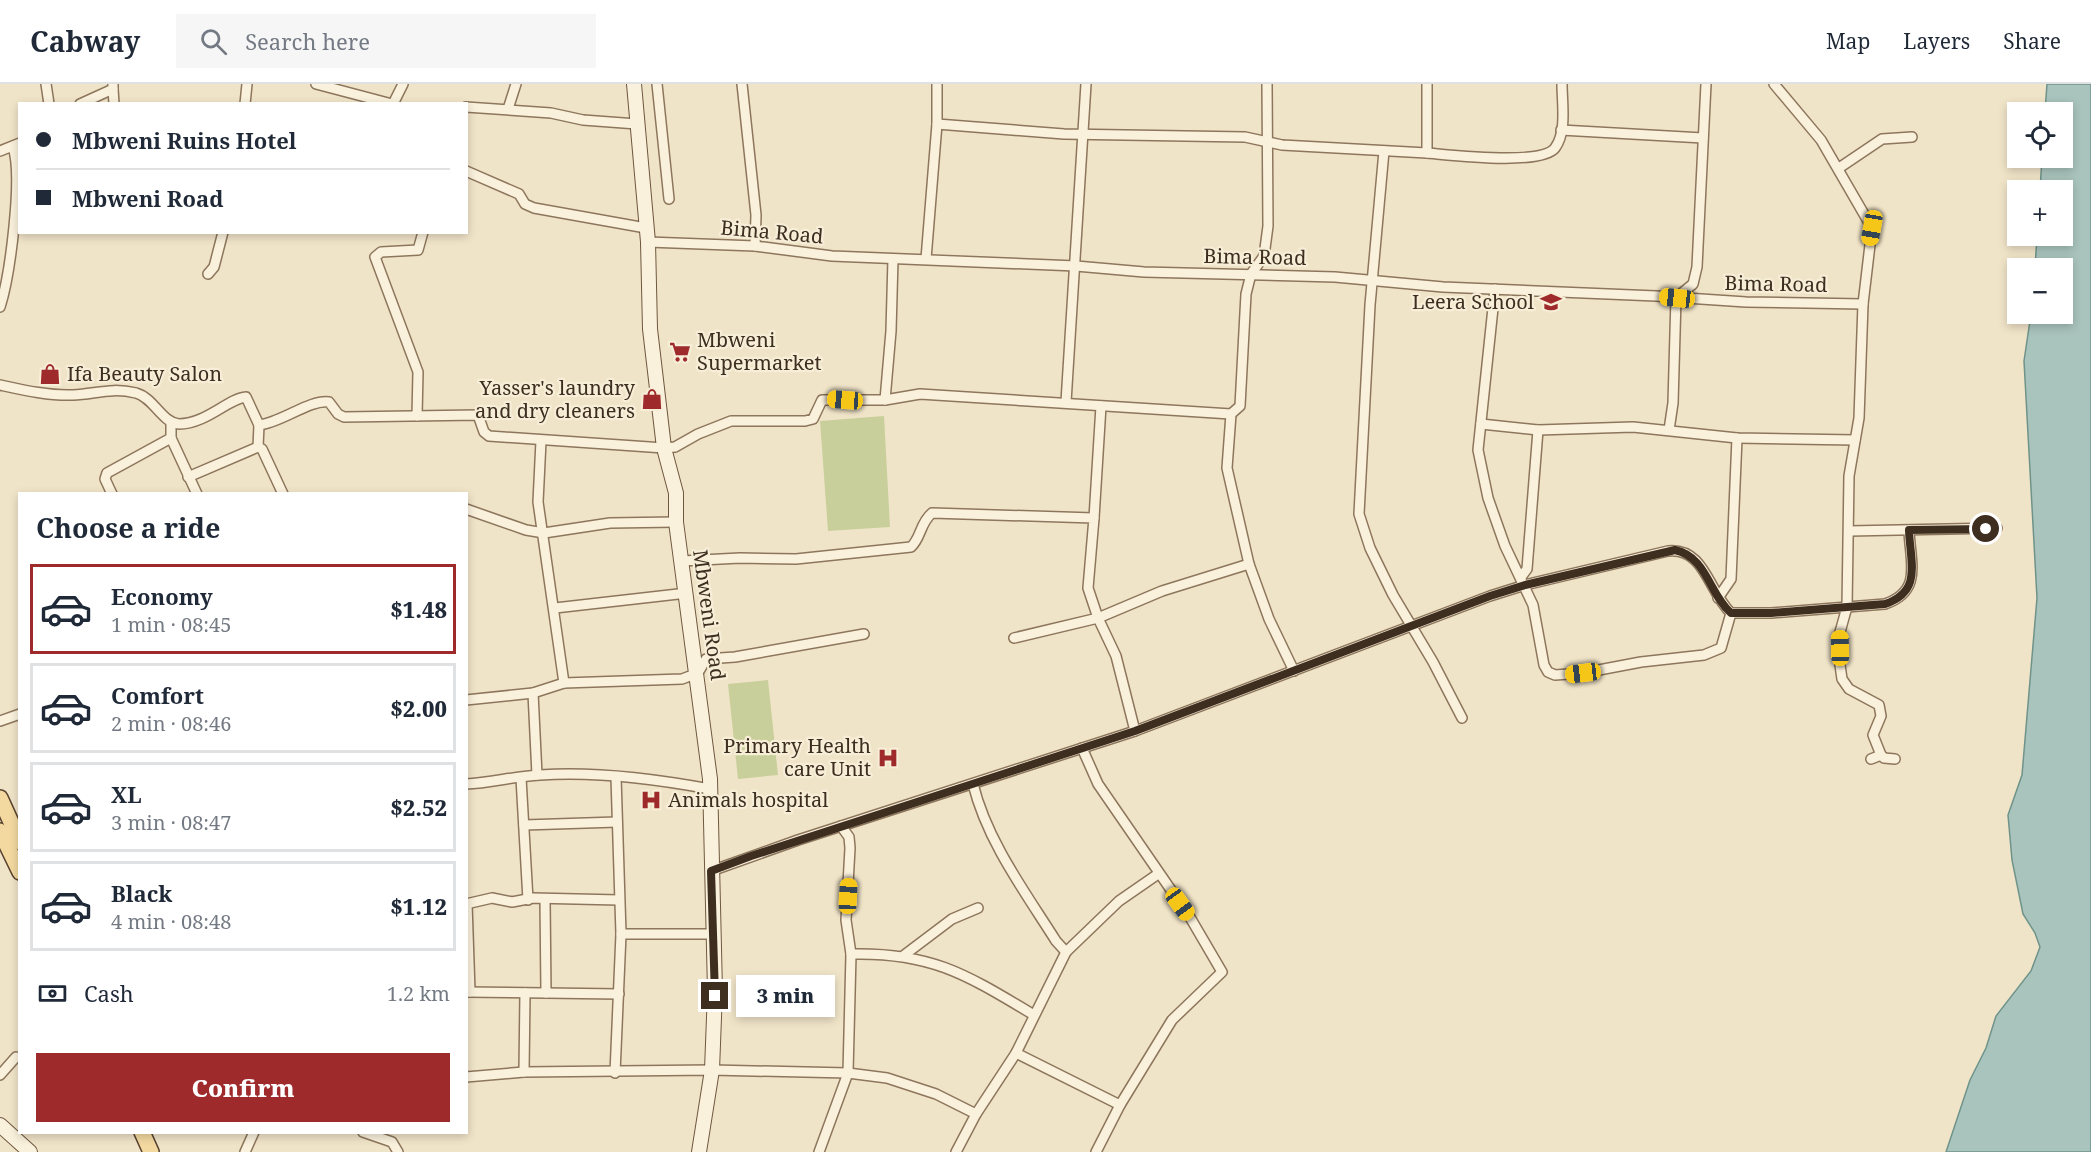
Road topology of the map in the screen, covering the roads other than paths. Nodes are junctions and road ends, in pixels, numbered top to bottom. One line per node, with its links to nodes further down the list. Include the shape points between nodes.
1 (46, 84): 18 (street)
2 (247, 84): 21 (street)
3 (316, 84): 17 (street)
4 (403, 84): 23 (street)
5 (516, 84): 25 (street)
6 (657, 84): 40 (street)
7 (742, 84): 45 (street, via 756,215)
8 (937, 84): 27 (street)
9 (1086, 84): 29 (street)
10 (1268, 84): 32 (street)
11 (1427, 84): 36 (street)
12 (1562, 84): 28 (street)
13 (1706, 84): 31 (street)
14 (1774, 84): 38 (street, via 1817,134)
15 (638, 85): 26 (street, Mbweni Road)
16 (113, 87): 19 (street); 20 (street)
17 (361, 100): 22 (street)
18 (49, 102)
19 (84, 102)
20 (114, 102)
21 (245, 102)
22 (377, 102)
23 (394, 102)
24 (468, 107): 25 (street)
25 (508, 109): 26 (street)
26 (637, 124): 41 (street, Mbweni Road)
27 (937, 124): 29 (street); 47 (street)
28 (1561, 130): 31 (street); 36 (street, via 1554,149 1542,156)
29 (1084, 133): 32 (street, via 1218,135); 48 (street)
30 (1912, 137): 38 (street, via 1882,139)
31 (1703, 138): 53 (street, via 1697,267 1692,284)
32 (1265, 141): 35 (street); 50 (street, via 1268,226 1264,256)
33 (16, 145): 34 (street); 37 (street)
34 (0, 150)
35 (1384, 151): 36 (street); 51 (street)
36 (1427, 153)
37 (18, 168): 55 (street, via 15,215)
38 (1839, 168): 54 (street, via 1872,228)
39 (468, 172): 41 (street, via 519,194 525,204 534,208)
40 (669, 199)
41 (646, 228): 44 (street, Mbweni Road)
42 (222, 234): 49 (street, via 214,267)
43 (422, 234): 61 (street, via 418,250 381,252 375,257 418,372)
44 (648, 242): 45 (street, Bima Road); 72 (street, Mbweni Road, via 650,329)
45 (755, 246): 46 (street, Bima Road)
46 (893, 259): 47 (street, Bima Road); 57 (street)
47 (927, 259): 48 (street, Bima Road)
48 (1076, 266): 50 (street, Bima Road); 58 (street)
49 (208, 274)
50 (1251, 274): 51 (street, Bima Road); 60 (street, via 1246,294 1240,406)
51 (1374, 281): 52 (street, Bima Road); 93 (street, via 1359,514 1370,548)
52 (1496, 289): 53 (street, Bima Road); 63 (street)
53 (1677, 298): 54 (street, Bima Road); 66 (street)
54 (1863, 304): 69 (street, via 1861,395)
55 (0, 307)
56 (0, 385): 62 (street, via 71,396 114,389 131,392 150,399)
57 (885, 400): 58 (street, via 920,394); 72 (street, via 822,400 813,419 731,421 675,447)
58 (1066, 402): 59 (street)
59 (1101, 406): 60 (street); 78 (street)
60 (1231, 414): 85 (street, via 1227,468)
61 (417, 416): 64 (street, via 344,417 329,402 322,401); 70 (street, via 478,415 489,436)
62 (171, 422): 64 (street, via 181,424 207,417 246,397); 67 (street)
63 (1481, 424): 65 (street); 86 (street, via 1478,450 1488,498)
64 (259, 425): 71 (street)
65 (1538, 430): 66 (street); 86 (street)
66 (1669, 430): 68 (street)
67 (171, 438): 73 (street); 74 (street, via 107,473 105,479)
68 (1737, 438): 69 (street); 88 (street, via 1731,579)
69 (1855, 440): 82 (street, via 1849,476)
70 (541, 441): 72 (street); 83 (street, via 538,502)
71 (258, 447): 73 (street); 76 (street)
72 (664, 448): 79 (street, Mbweni Road, via 676,493)
73 (188, 477): 75 (street)
74 (111, 492)
75 (195, 492)
76 (282, 492)
77 (468, 510): 83 (street)
78 (1094, 518): 84 (street, via 932,513 924,520 911,547 796,559); 92 (street, via 1087,578)
79 (676, 522): 83 (street, via 610,523); 84 (street, Mbweni Road)
80 (1997, 528): 81 (street)
81 (1909, 530): 82 (street); 89 (street, via 1912,581 1907,591 1885,604)
82 (1849, 531): 89 (street)
83 (544, 533): 90 (street)
84 (682, 561): 87 (street, Mbweni Road)
85 (1249, 564): 92 (street, via 1162,591); 96 (street)
86 (1523, 581): 88 (street, via 1675,550 1696,559); 91 (street, via 1533,605 1544,665 1555,675 1710,653 1721,648); 93 (street)
87 (687, 593): 90 (street); 97 (street, Mbweni Road)
88 (1718, 598): 91 (street)
89 (1847, 607): 91 (street); 106 (street, via 1840,632 1842,679 1849,689 1879,705 1881,716 1873,735)
90 (555, 608): 98 (street)
91 (1731, 613)
92 (1098, 618): 95 (street); 104 (street, via 1116,656)
93 (1409, 625): 96 (street); 102 (street)
94 (864, 634): 97 (street, via 706,659)
95 (1014, 638)
96 (1294, 671): 104 (street)
97 (698, 673): 98 (street, via 682,679); 114 (street, Mbweni Road)
98 (564, 683): 99 (street)
99 (533, 693): 100 (street); 109 (street)
100 (468, 700)
101 (18, 715): 103 (street)
102 (1462, 718)
103 (0, 721)
104 (1135, 731): 105 (street)
105 (1082, 748): 113 (street); 124 (street, via 1098,784)
106 (1881, 755): 107 (street); 108 (street)
107 (1871, 759)
108 (1895, 759)
109 (537, 775): 110 (street); 111 (street)
110 (616, 777): 114 (street); 117 (street)
111 (521, 778): 112 (street); 118 (street)
112 (468, 784)
113 (973, 784): 119 (street); 132 (street, via 978,805 997,845)
114 (710, 789): 123 (street, Mbweni Road)
115 (0, 798): 116 (main road)
116 (4, 816): 121 (main road)
117 (617, 822): 118 (street); 127 (street)
118 (524, 825): 125 (street)
119 (841, 826): 123 (street); 133 (street, via 849,837 850,848 846,920)
120 (0, 831): 122 (main road)
121 (18, 838)
122 (18, 868)
123 (711, 871): 131 (street, Mbweni Road)
124 (1158, 874): 132 (street, via 1119,901); 148 (street, via 1191,919 1222,972 1172,1020)
125 (528, 900): 126 (street); 128 (street, via 492,898)
126 (545, 900): 127 (street); 137 (street)
127 (619, 900): 130 (street)
128 (468, 904)
129 (978, 908): 134 (street, via 952,919)
130 (621, 934): 131 (street); 138 (street)
131 (714, 934): 142 (street, Mbweni Road)
132 (1066, 952): 139 (street)
133 (851, 954): 134 (street); 145 (street)
134 (903, 956): 139 (street, via 964,973)
135 (468, 992): 136 (street)
136 (525, 993): 137 (street); 143 (street)
137 (546, 993): 138 (street)
138 (619, 994): 144 (street)
139 (1034, 1015): 140 (street)
140 (1016, 1053): 148 (street); 149 (street)
141 (16, 1057): 146 (street)
142 (712, 1070): 144 (street); 145 (street); 160 (street, Mbweni Road)
143 (524, 1072): 144 (street); 147 (street)
144 (615, 1073)
145 (848, 1073): 149 (street, via 887,1078 936,1094); 161 (street)
146 (0, 1076)
147 (468, 1077)
148 (1120, 1105): 163 (street)
149 (976, 1114): 162 (street)
150 (0, 1125): 155 (street)
151 (143, 1134): 156 (main road)
152 (153, 1134): 157 (main road)
153 (253, 1134): 158 (street)
154 (369, 1134): 159 (street, via 392,1142)
155 (30, 1152)
156 (151, 1152)
157 (162, 1152)
158 (245, 1152)
159 (398, 1152)
160 (699, 1152)
161 (819, 1152)
162 (956, 1152)
163 (1096, 1152)

